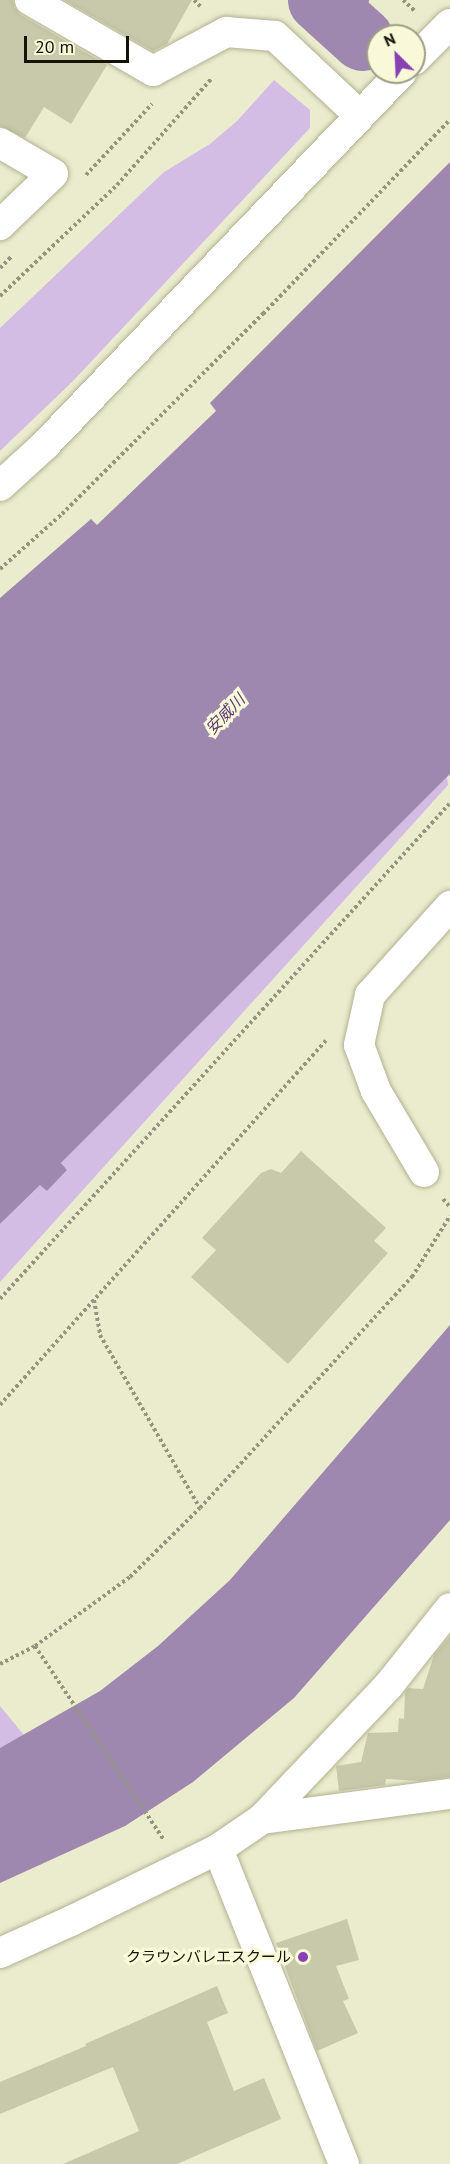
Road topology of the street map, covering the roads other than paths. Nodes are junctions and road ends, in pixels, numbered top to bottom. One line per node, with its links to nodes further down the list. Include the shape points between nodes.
1 (30, 0): 5 (street, via 153,71 226,32 275,36)
2 (437, 22): 3 (street)
3 (426, 40)
4 (390, 84): 5 (street)
5 (359, 115): 8 (street, via 45,445)
6 (0, 143): 7 (street, via 53,174)
7 (0, 225)
8 (0, 486)
9 (450, 906): 10 (street, via 370,995 359,1045 376,1091)
10 (423, 1172)
11 (450, 1608): 13 (street, via 389,1685)
12 (450, 1794): 13 (street)
13 (262, 1819): 14 (street)
14 (218, 1849): 15 (street); 16 (street)
15 (0, 1953)
16 (344, 2164)

